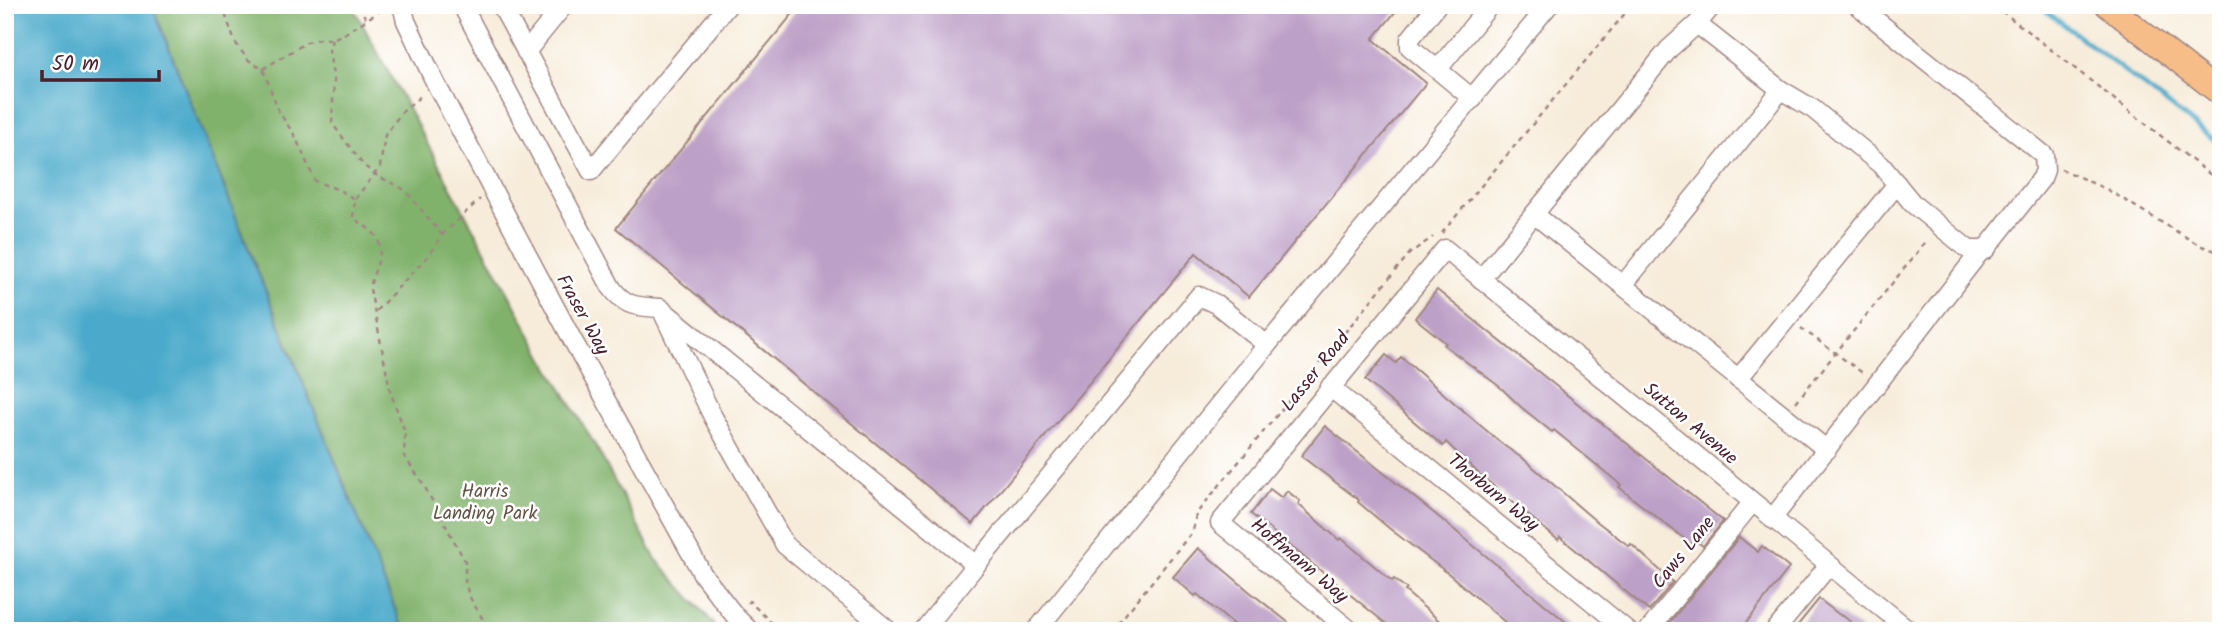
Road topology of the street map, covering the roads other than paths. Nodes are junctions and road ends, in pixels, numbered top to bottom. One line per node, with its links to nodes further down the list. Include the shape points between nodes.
1 (402, 5): 35 (street, Fraser Way, via 490,189 703,575)
2 (462, 5): 24 (street, via 611,288 631,306)
3 (501, 5): 13 (street)
4 (564, 5): 13 (street)
5 (728, 5): 13 (street, via 591,172)
6 (1437, 5): 14 (street, via 1410,39 1410,47)
7 (1489, 5): 14 (street)
8 (1549, 5): 17 (street)
9 (1713, 5): 12 (street)
10 (1857, 5): 21 (street, via 2041,151 2045,162 2042,178 1989,247)
11 (2107, 5): 16 (main road)
12 (1697, 24): 15 (street); 19 (street, via 1669,49)
13 (526, 52)
14 (1438, 69): 17 (street)
15 (1781, 90): 18 (street, via 1813,109 1881,165); 23 (street)
16 (2221, 94)
17 (1473, 99): 25 (street)
18 (1897, 184): 21 (street, via 1939,226 1969,250); 26 (street)
19 (1534, 214): 22 (street); 23 (street)
20 (1445, 250): 22 (street, Sutton Avenue); 27 (street, Lasser Road)
21 (1980, 252): 28 (street)
22 (1481, 279): 29 (street, Sutton Avenue)
23 (1623, 285): 26 (street)
24 (660, 308): 32 (street); 36 (street, via 713,417 786,545)
25 (1267, 345): 32 (street, via 1199,296); 38 (street)
26 (1738, 379): 28 (street)
27 (1330, 387): 31 (street, Lasser Road); 40 (street, Thorburn Way)
28 (1827, 450): 30 (street)
29 (1752, 503): 30 (street, Sutton Avenue); 41 (street, Caws Lane)
30 (1772, 519): 33 (street, Sutton Avenue)
31 (1220, 523): 39 (street, Hoffmann Way)
32 (976, 565): 37 (street)
33 (1829, 565): 34 (street, Sutton Avenue); 42 (street)
34 (1909, 630)
35 (750, 631)
36 (889, 631)
37 (922, 631)
38 (1036, 631)
39 (1351, 631)
40 (1628, 631)
41 (1648, 631)
42 (1775, 631)

